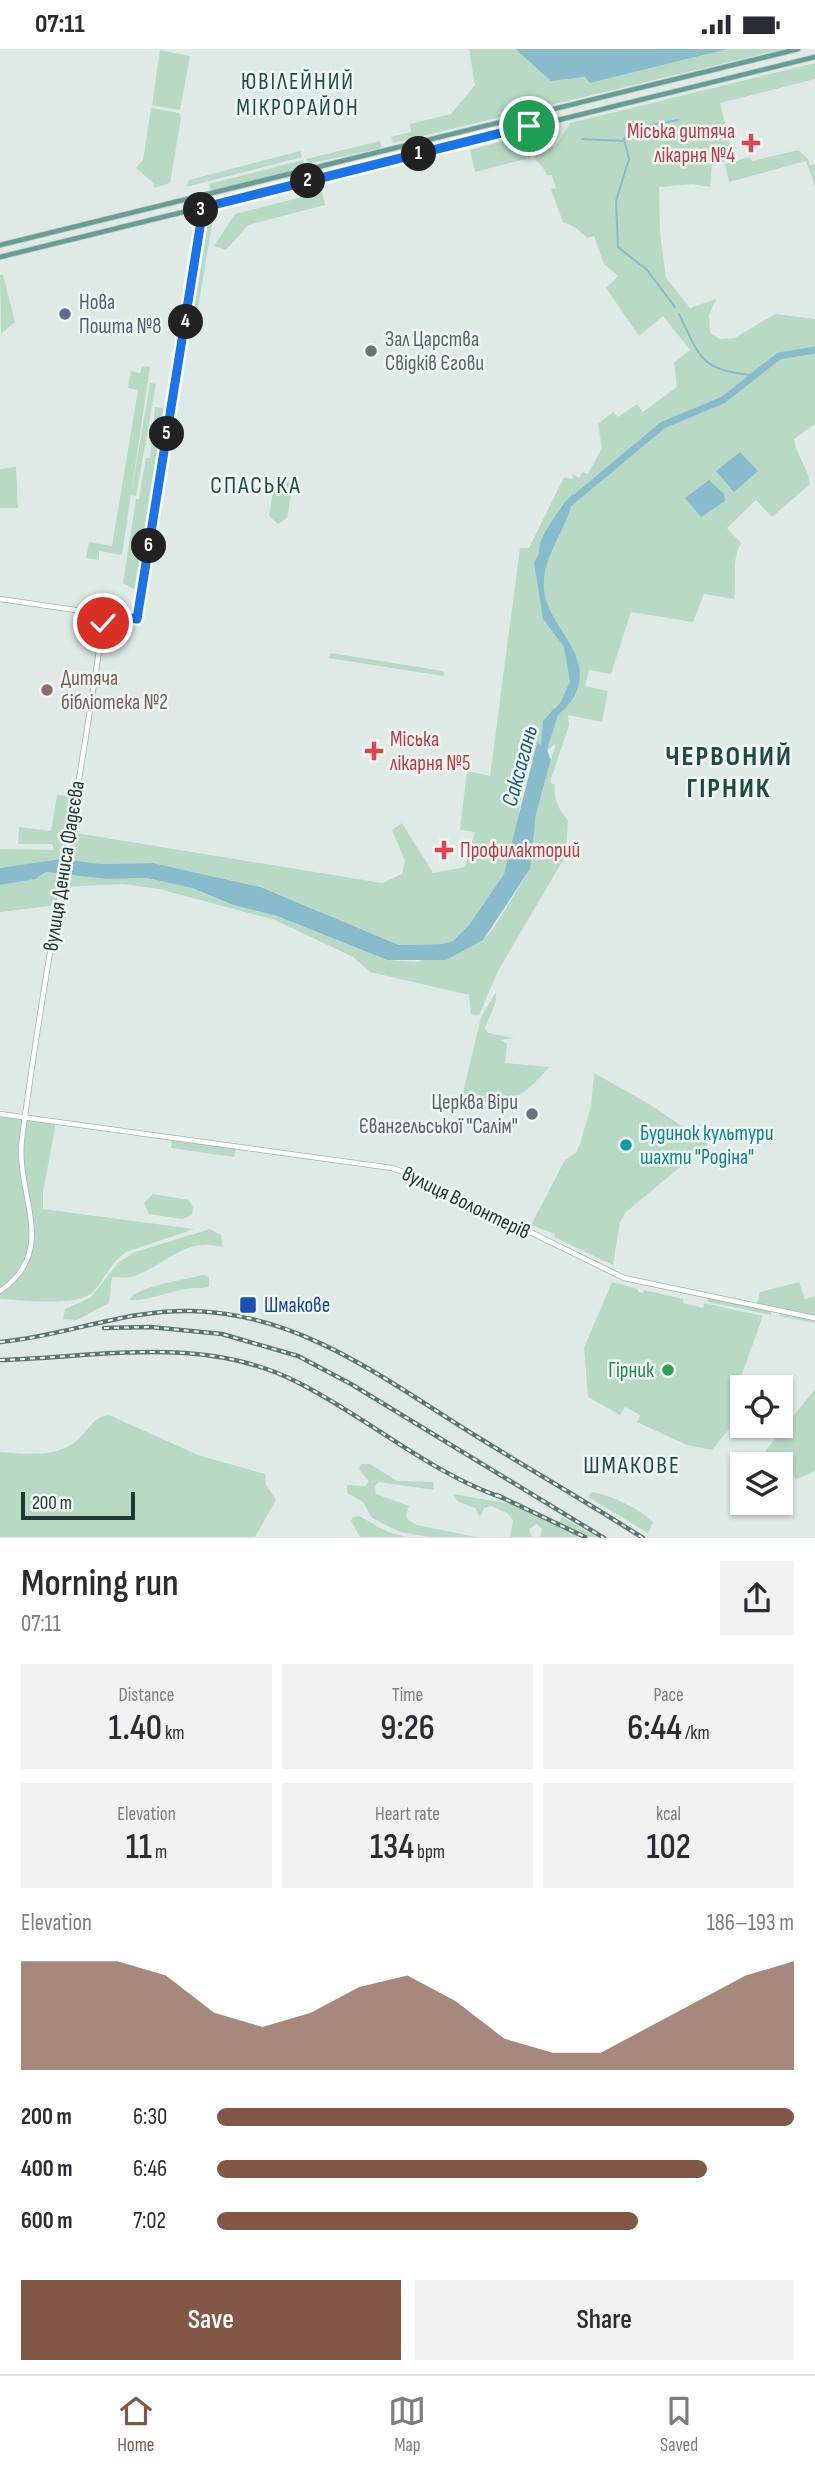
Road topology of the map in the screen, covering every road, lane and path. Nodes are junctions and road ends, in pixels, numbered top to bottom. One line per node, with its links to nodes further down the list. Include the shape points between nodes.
1 (798, 49): 3 (main road)
2 (815, 57): 4 (main road)
3 (402, 146): 4 (main road); 5 (main road)
4 (405, 157): 6 (main road)
5 (198, 197): 6 (street); 7 (main road)
6 (201, 208): 8 (main road); 10 (street, via 137,619)
7 (0, 245)
8 (0, 257)
9 (0, 599): 10 (street)
10 (104, 614): 12 (street, вулиця Дениса Фадєєва)
11 (0, 1114): 12 (street, вулиця Волонтерів)
12 (24, 1118): 13 (street, вулиця Дениса Фадєєва, via 20,1161 32,1244 22,1270); 14 (street, вулиця Волонтерів, via 392,1168 624,1278)
13 (0, 1291)
14 (815, 1318)

